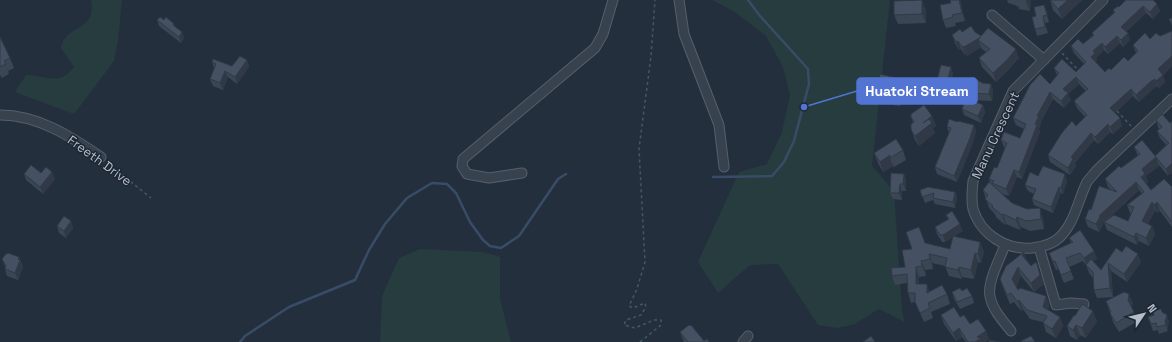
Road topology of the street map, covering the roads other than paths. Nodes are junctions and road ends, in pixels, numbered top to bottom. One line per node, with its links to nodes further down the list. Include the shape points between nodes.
1 (613, 0): 10 (street, via 603,34 595,48 463,159 462,166 467,174 488,178)
2 (679, 0): 9 (street, via 684,34 719,125)
3 (1103, 0): 5 (street, Manu Crescent)
4 (992, 15): 5 (street)
5 (1044, 60): 11 (street, Manu Crescent, via 1013,91 973,181 973,208 978,220 990,235)
6 (1172, 99): 12 (street, Manu Crescent, via 1088,181 1071,220 1060,237)
7 (0, 115): 8 (street, Freeth Drive, via 23,117 56,129)
8 (101, 157)
9 (724, 167)
10 (522, 173)
11 (1005, 245): 12 (street, Manu Crescent); 14 (street, via 990,286 990,297 996,311)
12 (1039, 247): 13 (street, via 1056,305)
13 (1084, 304)
14 (1011, 331)

